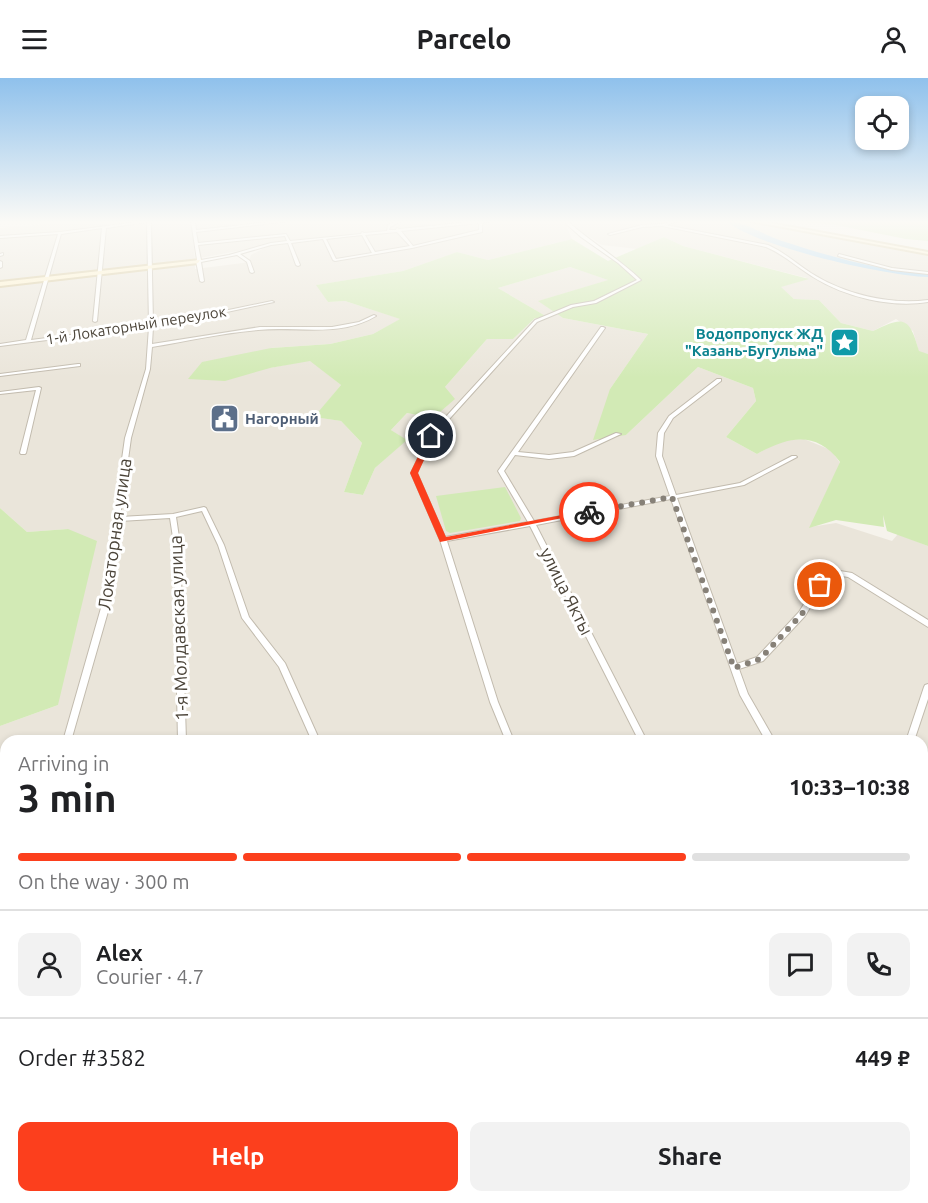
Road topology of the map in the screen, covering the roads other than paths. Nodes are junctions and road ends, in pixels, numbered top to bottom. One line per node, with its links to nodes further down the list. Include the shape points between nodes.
1 (46, 274): 8 (street)
2 (88, 274): 8 (street)
3 (100, 274): 14 (street)
4 (150, 274): 15 (street, Локаторная улица)
5 (201, 274): 9 (street)
6 (632, 274): 32 (street, via 639,280 595,302 557,311 536,321 431,436 414,473)
7 (812, 274): 11 (street, via 825,283 897,303)
8 (44, 279): 10 (street); 17 (street)
9 (202, 281)
10 (0, 284)
11 (928, 301)
12 (272, 302): 15 (street, 1-й Локаторный переулок)
13 (374, 316): 19 (street, via 338,328 261,328)
14 (95, 321)
15 (151, 326): 17 (street, 1-й Локаторный переулок); 19 (street, Локаторная улица)
16 (603, 328): 26 (street, улица Якты)
17 (28, 341): 18 (street, 1-й Локаторный переулок)
18 (0, 345)
19 (149, 346): 30 (street, Локаторная улица, via 148,369 128,438)
20 (78, 366): 21 (street)
21 (0, 375)
22 (719, 380): 28 (street, via 671,417 661,433 659,456)
23 (0, 393): 25 (street, via 39,388)
24 (618, 434): 26 (street, via 574,454 549,457)
25 (23, 453)
26 (514, 453): 31 (street, улица Якты, via 501,471)
27 (794, 457): 28 (street, via 742,484)
28 (672, 497): 31 (street); 34 (street)
29 (173, 516): 30 (street); 37 (street, 1-я Молдавская улица); 38 (street, via 204,509 246,618 282,666)
30 (118, 519): 36 (street, Локаторная улица, via 105,608)
31 (532, 523): 32 (street); 40 (street, улица Якты)
32 (443, 540): 39 (street)
33 (928, 624): 34 (street, via 850,574 828,571 802,614 760,659)
34 (734, 668): 41 (street, via 744,695)
35 (928, 687): 42 (street)
36 (69, 735)
37 (182, 735)
38 (313, 735)
39 (508, 735)
40 (640, 735)
41 (767, 735)
42 (911, 735)

